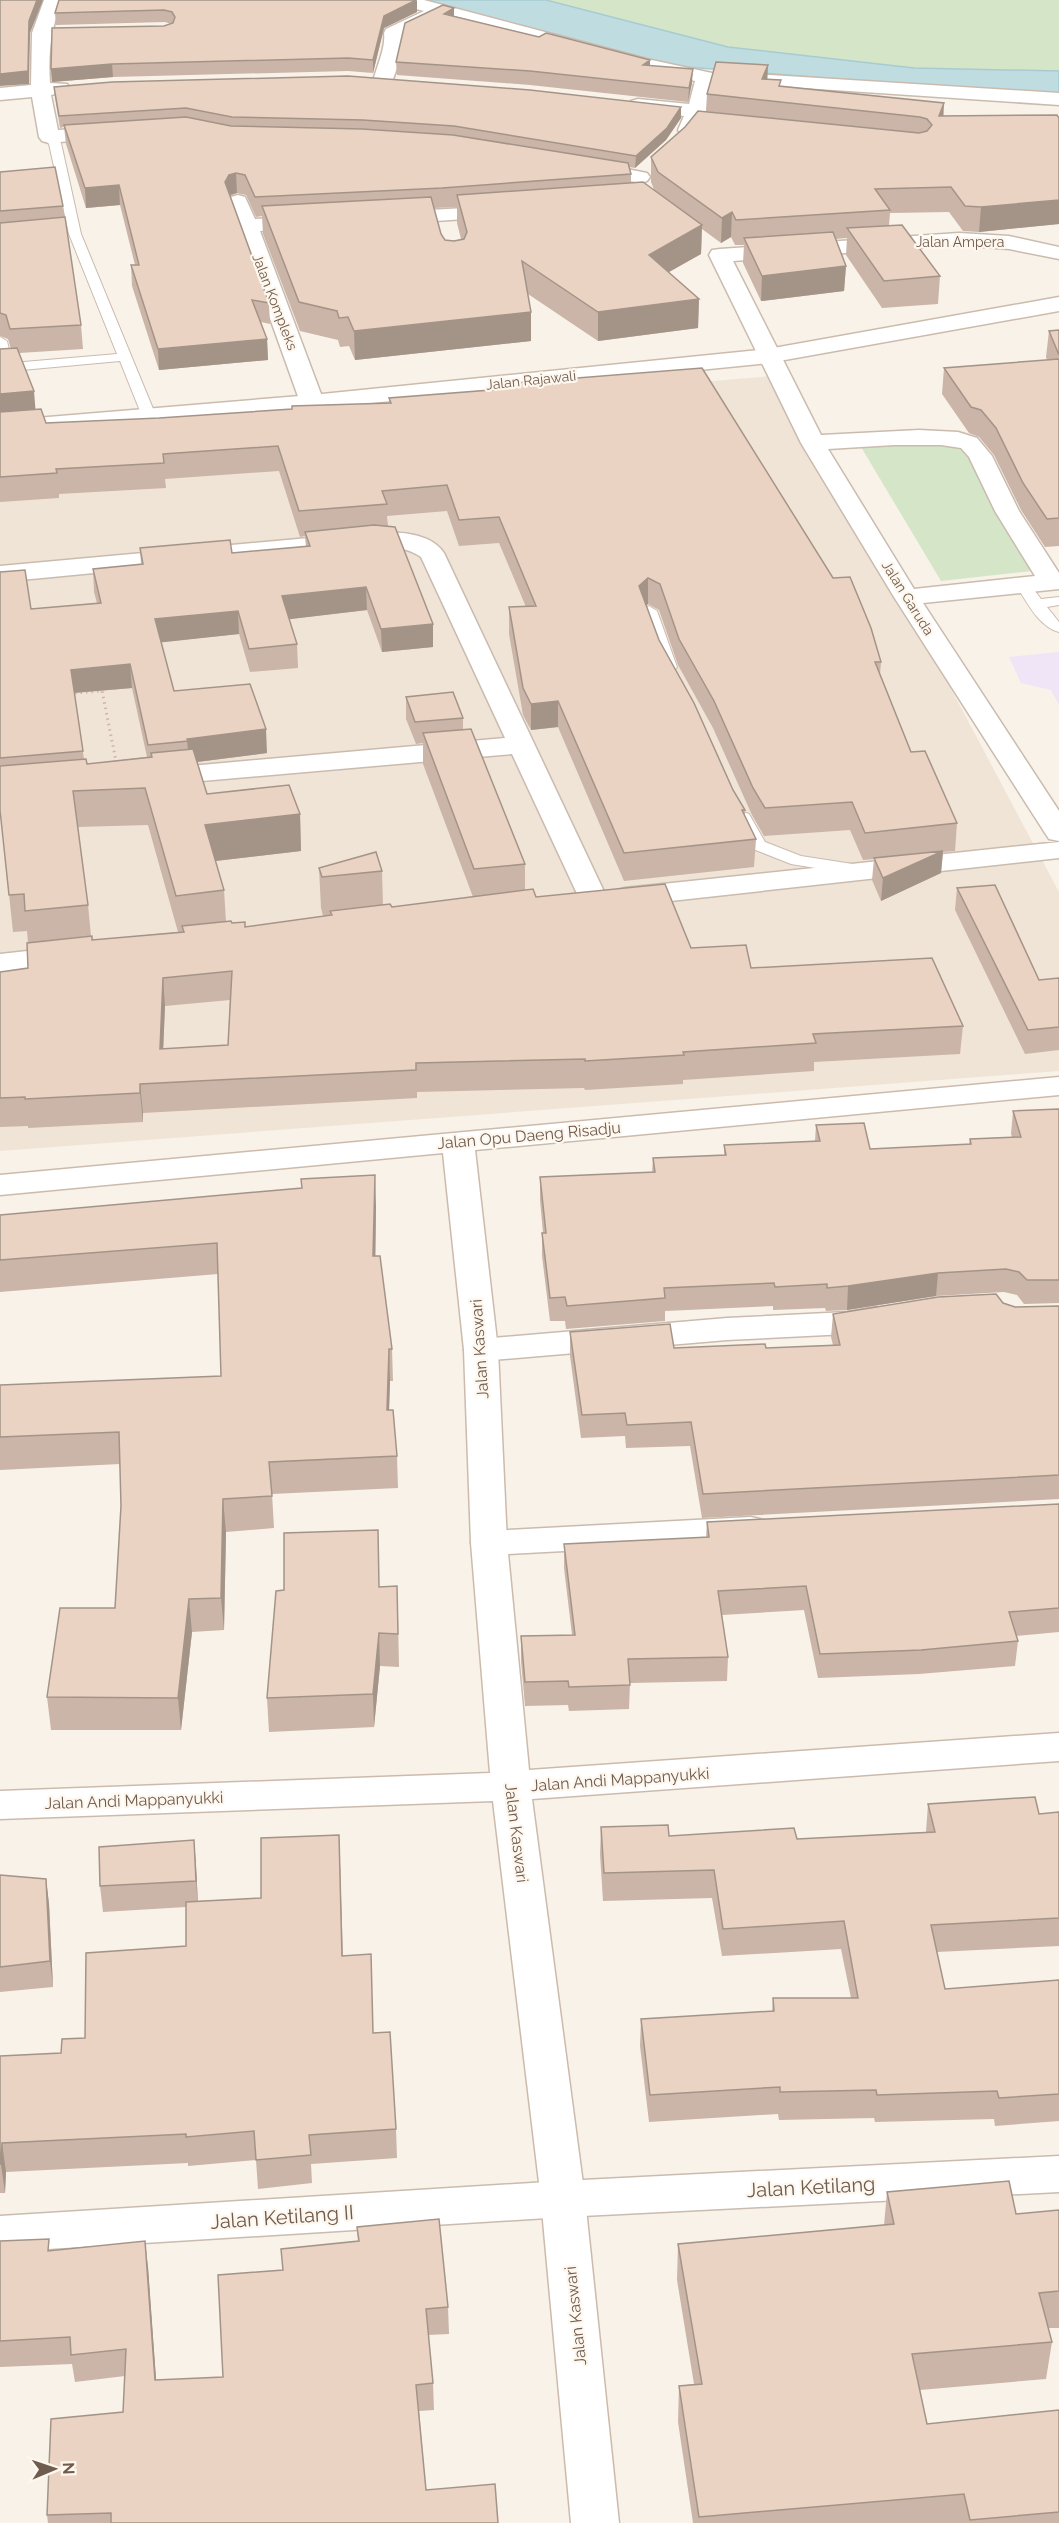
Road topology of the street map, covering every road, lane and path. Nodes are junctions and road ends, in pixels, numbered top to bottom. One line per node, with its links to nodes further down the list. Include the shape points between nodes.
1 (53, 0): 5 (street)
2 (403, 0): 3 (street)
3 (441, 10): 6 (street); 7 (street, via 393,33 395,43 374,80)
4 (64, 32): 5 (street)
5 (41, 33): 9 (street)
6 (705, 77): 11 (street); 13 (street)
7 (406, 83)
8 (82, 87): 9 (street)
9 (39, 90): 10 (street); 16 (street)
10 (0, 94)
11 (1059, 99)
12 (625, 104): 13 (street)
13 (694, 118): 14 (street); 17 (street)
14 (714, 127)
15 (130, 131): 16 (street)
16 (49, 137): 32 (lane, via 54,143 70,234)
17 (675, 148)
18 (657, 162): 19 (street, via 642,186)
19 (563, 163)
20 (238, 201): 25 (street, Jalan Kompleks)
21 (522, 210): 22 (street)
22 (442, 216): 23 (street); 26 (street)
23 (368, 219)
24 (330, 221): 25 (street)
25 (246, 226): 35 (street, Jalan Kompleks)
26 (448, 237)
27 (702, 242): 29 (street)
28 (1059, 253): 29 (street, Jalan Ampera, via 1003,240 959,238)
29 (720, 255): 33 (street)
30 (1059, 304): 33 (street, Jalan Rajawali)
31 (0, 341): 34 (lane)
32 (123, 357): 34 (lane); 36 (lane)
33 (768, 357): 35 (street, Jalan Rajawali); 38 (street, Jalan Garuda)
34 (3, 368)
35 (312, 402): 36 (street, Jalan Rajawali)
36 (149, 416): 37 (street, Jalan Rajawali)
37 (0, 428)
38 (813, 443): 40 (street, via 931,437 968,442); 42 (street, Jalan Garuda)
39 (0, 574): 47 (street, via 375,539 409,540 432,553)
40 (1056, 588): 41 (street)
41 (1030, 595): 42 (street); 44 (lane, via 1050,624)
42 (907, 597): 50 (street, Jalan Garuda)
43 (649, 610): 45 (lane)
44 (1059, 627)
45 (678, 684)
46 (68, 694): 48 (path, via 102,691)
47 (522, 745): 48 (street); 52 (street, via 582,902)
48 (120, 781)
49 (737, 805): 52 (lane, via 759,845 797,860)
50 (1059, 833)
51 (1059, 850): 52 (street)
52 (862, 871)
53 (95, 953): 54 (street)
54 (0, 963)
55 (1059, 1086): 56 (street, Jalan Opu Daeng Risadju)
56 (458, 1142): 57 (street, Jalan Opu Daeng Risadju); 59 (street, Jalan Kaswari)
57 (0, 1185)
58 (902, 1314): 59 (street, via 847,1323)
59 (481, 1350): 61 (street, Jalan Kaswari)
60 (786, 1527): 61 (street)
61 (489, 1543): 63 (street, Jalan Kaswari)
62 (1059, 1747): 63 (street, Jalan Andi Mappanyukki)
63 (511, 1786): 64 (street, Jalan Andi Mappanyukki); 66 (street, Jalan Kaswari)
64 (0, 1805)
65 (1059, 2174): 66 (street, Jalan Ketilang)
66 (563, 2199): 67 (street, Jalan Ketilang II); 68 (street, Jalan Kaswari)
67 (0, 2234)
68 (595, 2523)

